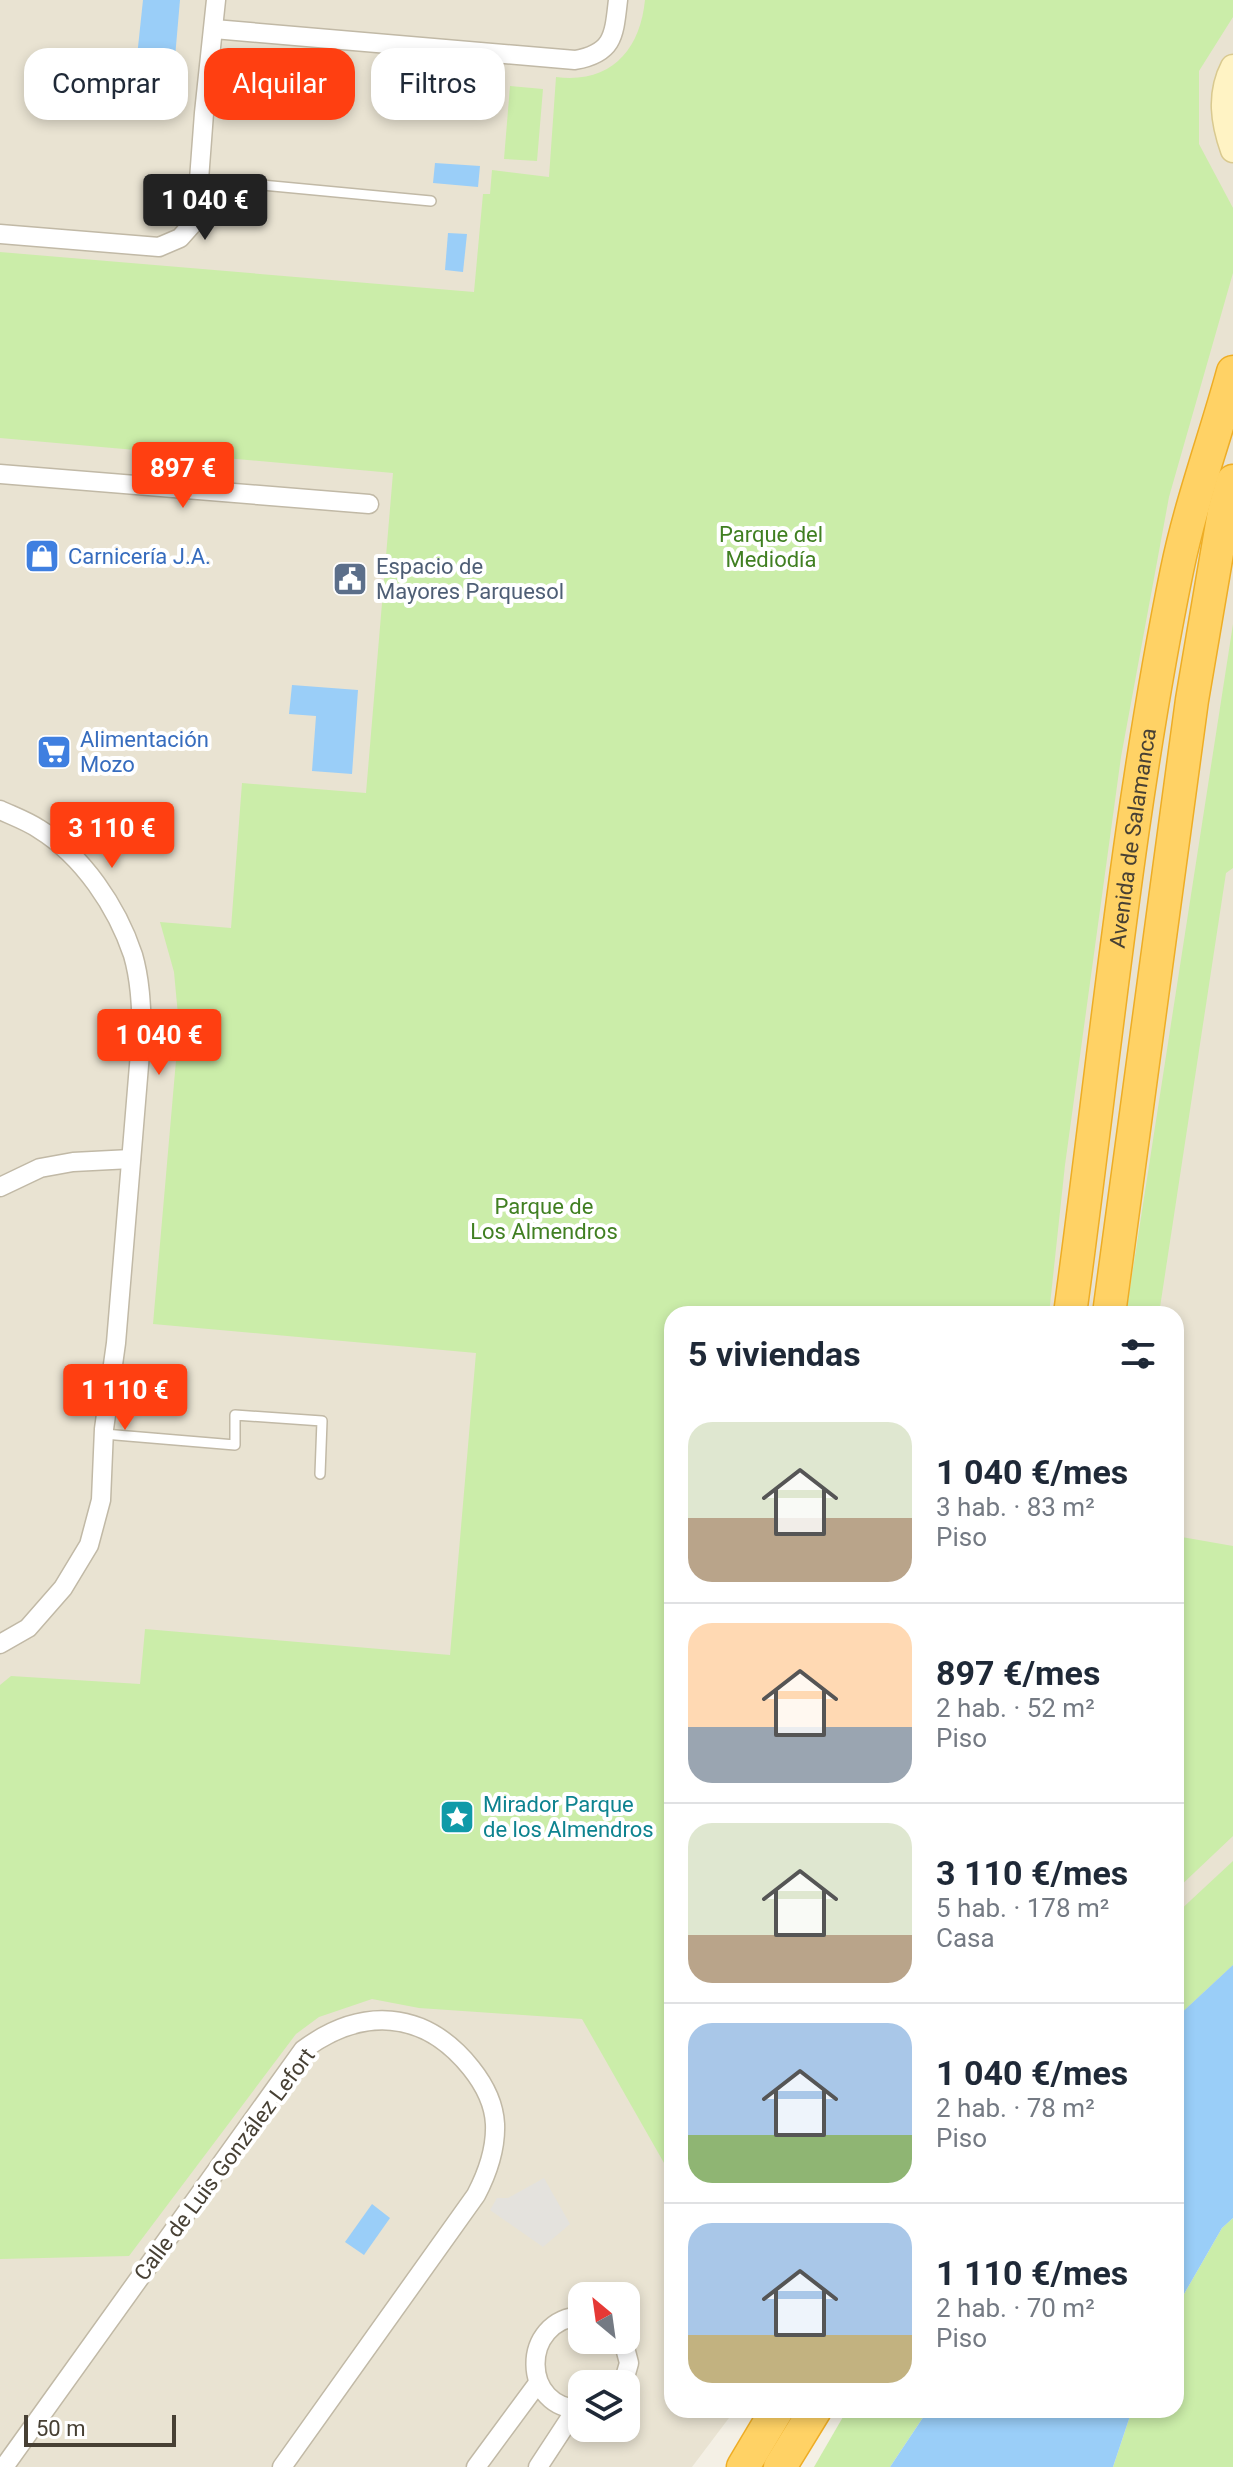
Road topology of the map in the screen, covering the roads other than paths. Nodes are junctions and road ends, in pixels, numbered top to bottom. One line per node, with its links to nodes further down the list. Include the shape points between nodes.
1 (216, 0): 3 (street)
2 (618, 0): 3 (street, via 614,36 590,58 575,60)
3 (214, 29): 6 (street)
4 (1233, 67): 5 (main road, via 1223,100)
5 (1233, 150)
6 (199, 179): 7 (lane); 8 (street, via 196,220 180,238 159,247)
7 (431, 201)
8 (0, 234)
9 (1233, 372): 16 (highway, Avenida de Salamanca, via 1177,567 1151,703)
10 (0, 474): 12 (street)
11 (1233, 481): 17 (highway, Avenida de Salamanca, via 1192,700)
12 (369, 504)
13 (0, 810): 14 (street, via 39,828 95,881 133,956 142,1029)
14 (131, 1159): 15 (street, via 40,1168); 18 (street)
15 (0, 1187)
16 (1071, 1306)
17 (1110, 1306)
18 (104, 1434): 19 (lane, via 235,1445 235,1415 322,1421); 20 (street, via 101,1500 89,1545 63,1588 28,1628)
19 (320, 1474)
20 (0, 1644)
21 (568, 2319): 22 (street, via 550,2328 540,2341 535,2356)
22 (538, 2383): 23 (street, via 550,2398); 29 (street)
23 (568, 2406)
24 (772, 2418): 31 (highway)
25 (810, 2418): 32 (highway)
26 (568, 2425): 30 (street)
27 (7, 2463): 28 (street, Calle de Luis González Lefort, via 303,2050 355,2022 411,2023 455,2049 484,2085 495,2122 492,2155 476,2195)
28 (282, 2467)
29 (476, 2467)
30 (538, 2467)
31 (743, 2467)
32 (780, 2467)

